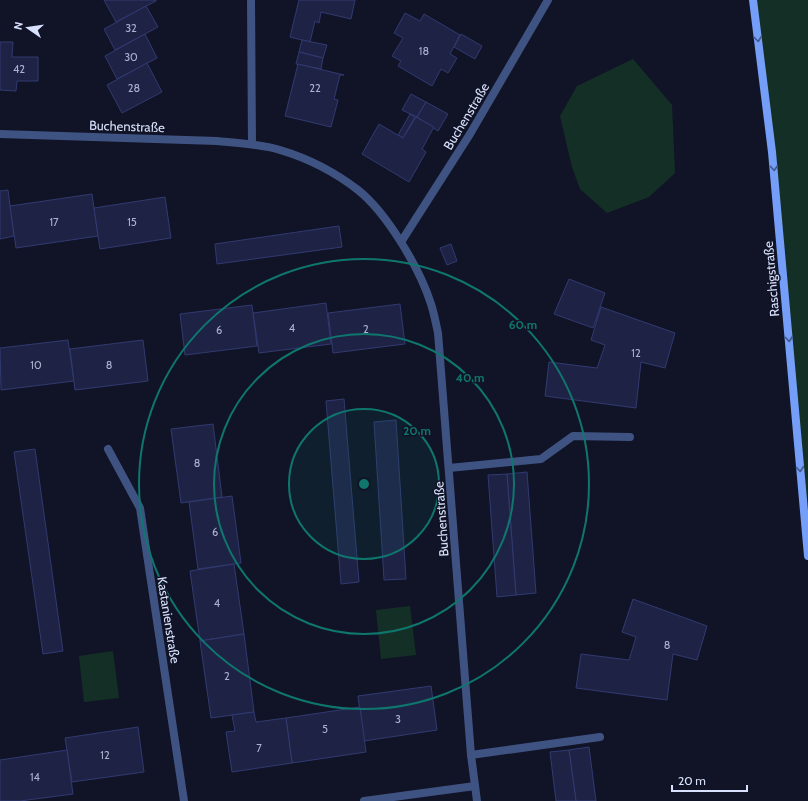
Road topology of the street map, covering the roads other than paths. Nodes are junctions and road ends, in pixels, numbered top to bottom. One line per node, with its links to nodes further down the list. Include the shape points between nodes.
1 (251, 0): 5 (street)
2 (548, 0): 6 (street, Buchenstraße, via 470,134)
3 (753, 0): 10 (street, Raschigstraße, one-way to 10, via 772,152)
4 (0, 134): 5 (street, Buchenstraße)
5 (252, 144): 6 (street, Buchenstraße, via 280,150 305,160 329,171 358,190 380,212)
6 (401, 242): 9 (street, Buchenstraße, via 431,304 438,333)
7 (630, 438): 9 (street, via 573,436 541,459)
8 (108, 449): 14 (street, Kastanienstraße, via 140,508)
9 (449, 468): 12 (street, Buchenstraße)
10 (808, 556)
11 (600, 737): 12 (street)
12 (472, 755): 13 (street, Buchenstraße)
13 (475, 786): 15 (street); 16 (street, Buchenstraße)
14 (184, 801)
15 (364, 801)
16 (477, 801)

